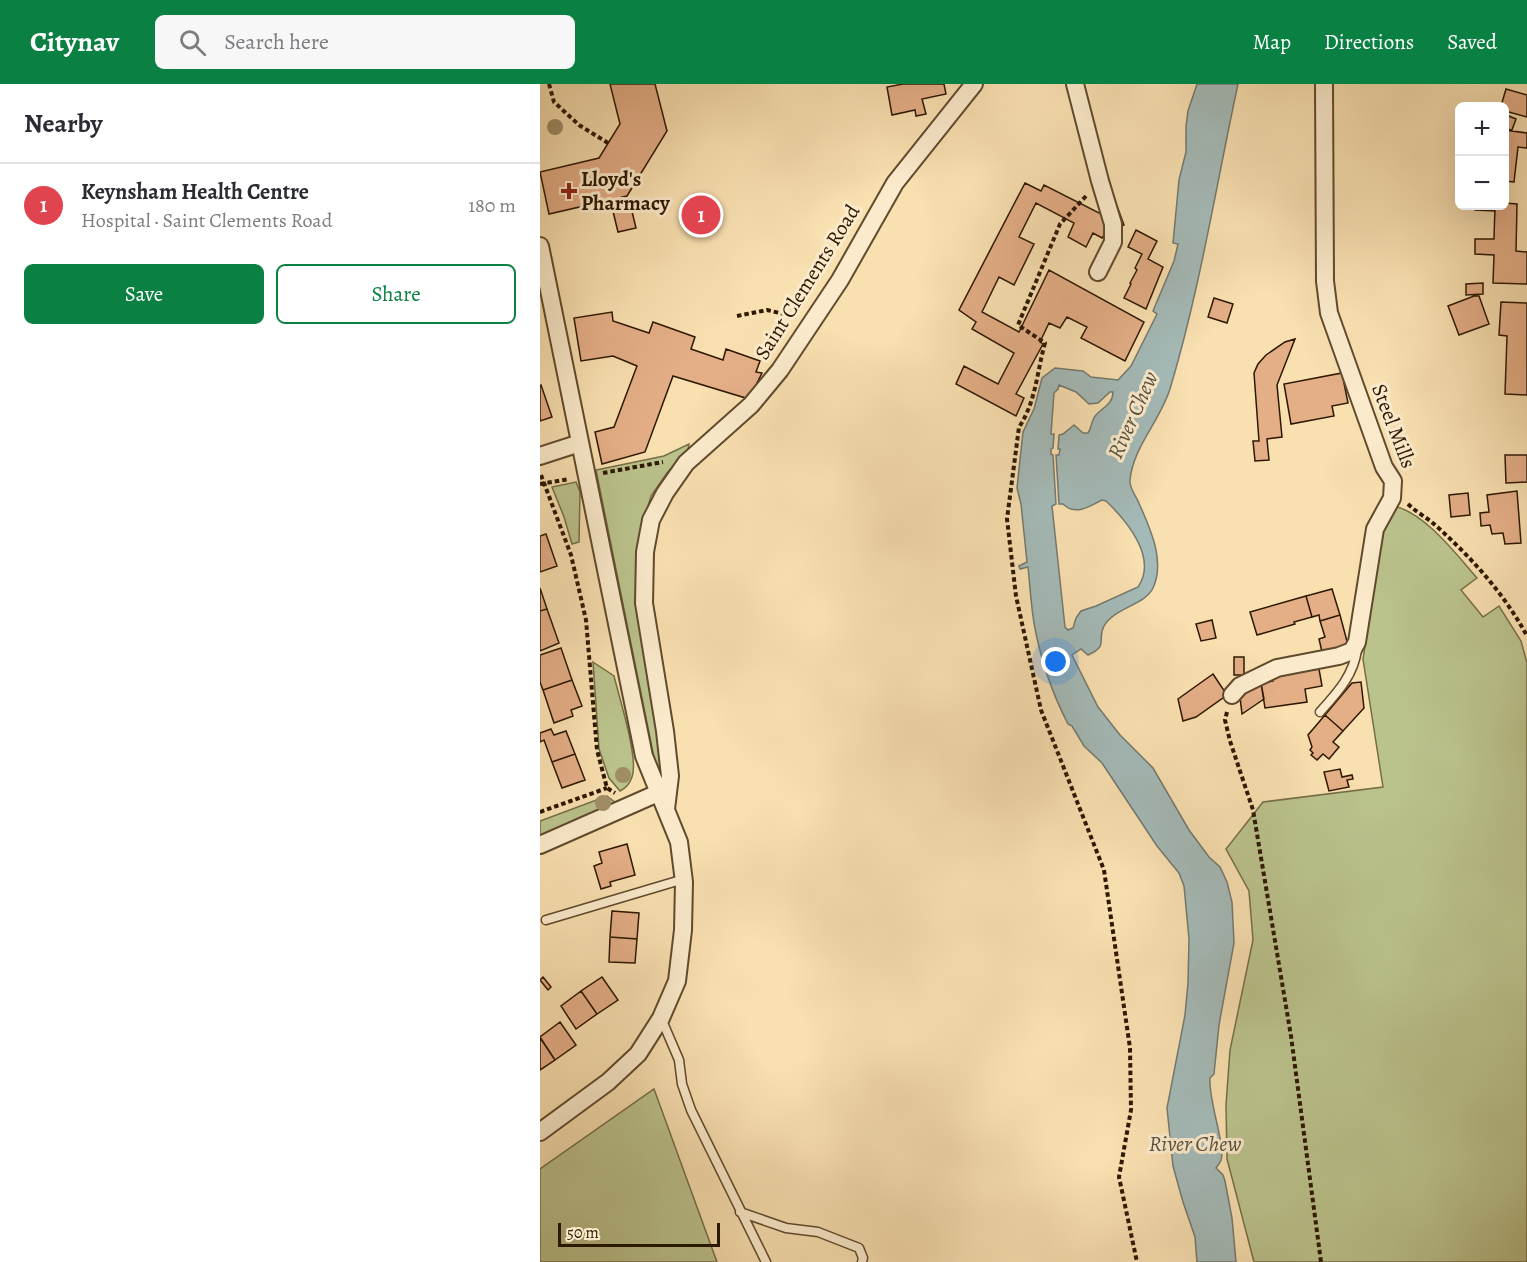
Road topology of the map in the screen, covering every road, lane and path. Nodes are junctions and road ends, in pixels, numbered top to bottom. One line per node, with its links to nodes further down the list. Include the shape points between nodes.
1 (549, 84): 5 (path, via 554,102 579,125)
2 (974, 84): 10 (street, Saint Clements Road, via 895,183)
3 (1075, 84): 6 (street)
4 (1324, 84): 16 (street, Steel Mills, via 1325,281 1329,313 1384,466)
5 (608, 143)
6 (1100, 181): 8 (street, via 1113,224 1113,242); 35 (path, via 1060,224 1018,325 1045,343 1032,400 1019,428 1007,519 1016,596 1041,710 1104,870 1130,1048 1131,1110 1119,1177)
7 (540, 246): 11 (street, Saint Clements Road)
8 (1098, 272)
9 (737, 316): 10 (path, via 767,310)
10 (814, 321): 25 (street, Saint Clements Road, via 752,405 686,463 651,520 645,552 644,603 670,776)
11 (580, 443): 12 (street); 15 (street, Saint Clements Road)
12 (540, 456)
13 (671, 457): 15 (path, via 662,463)
14 (540, 471): 17 (path)
15 (585, 476): 17 (path); 23 (street, Saint Clements Road, via 644,756)
16 (1393, 481): 18 (path, via 1409,506 1432,522 1482,571); 19 (street, Steel Mills, via 1392,498 1375,529)
17 (542, 483): 22 (path, via 571,555 586,620 597,750)
18 (1527, 636)
19 (1357, 642): 20 (street, via 1352,651 1339,656 1277,668); 21 (lane, via 1351,671)
20 (1232, 695): 36 (path, via 1225,720 1253,810 1291,1036)
21 (1320, 712)
22 (608, 788): 24 (path); 26 (path)
23 (658, 793): 24 (street); 25 (street, Saint Clements Road)
24 (633, 804): 27 (street)
25 (666, 810): 28 (street, Saint Clements Road, via 679,842)
26 (540, 812)
27 (540, 845)
28 (684, 879): 29 (lane); 30 (street, Saint Clements Road, via 677,981)
29 (546, 920)
30 (661, 1018): 31 (street, Saint Clements Road, via 638,1054 608,1082); 32 (lane, via 679,1060 691,1110)
31 (540, 1132)
32 (741, 1212): 33 (lane); 34 (lane, via 786,1228 818,1232 844,1241 859,1248)
33 (766, 1262)
34 (862, 1262)
35 (1137, 1262)
36 (1321, 1262)

